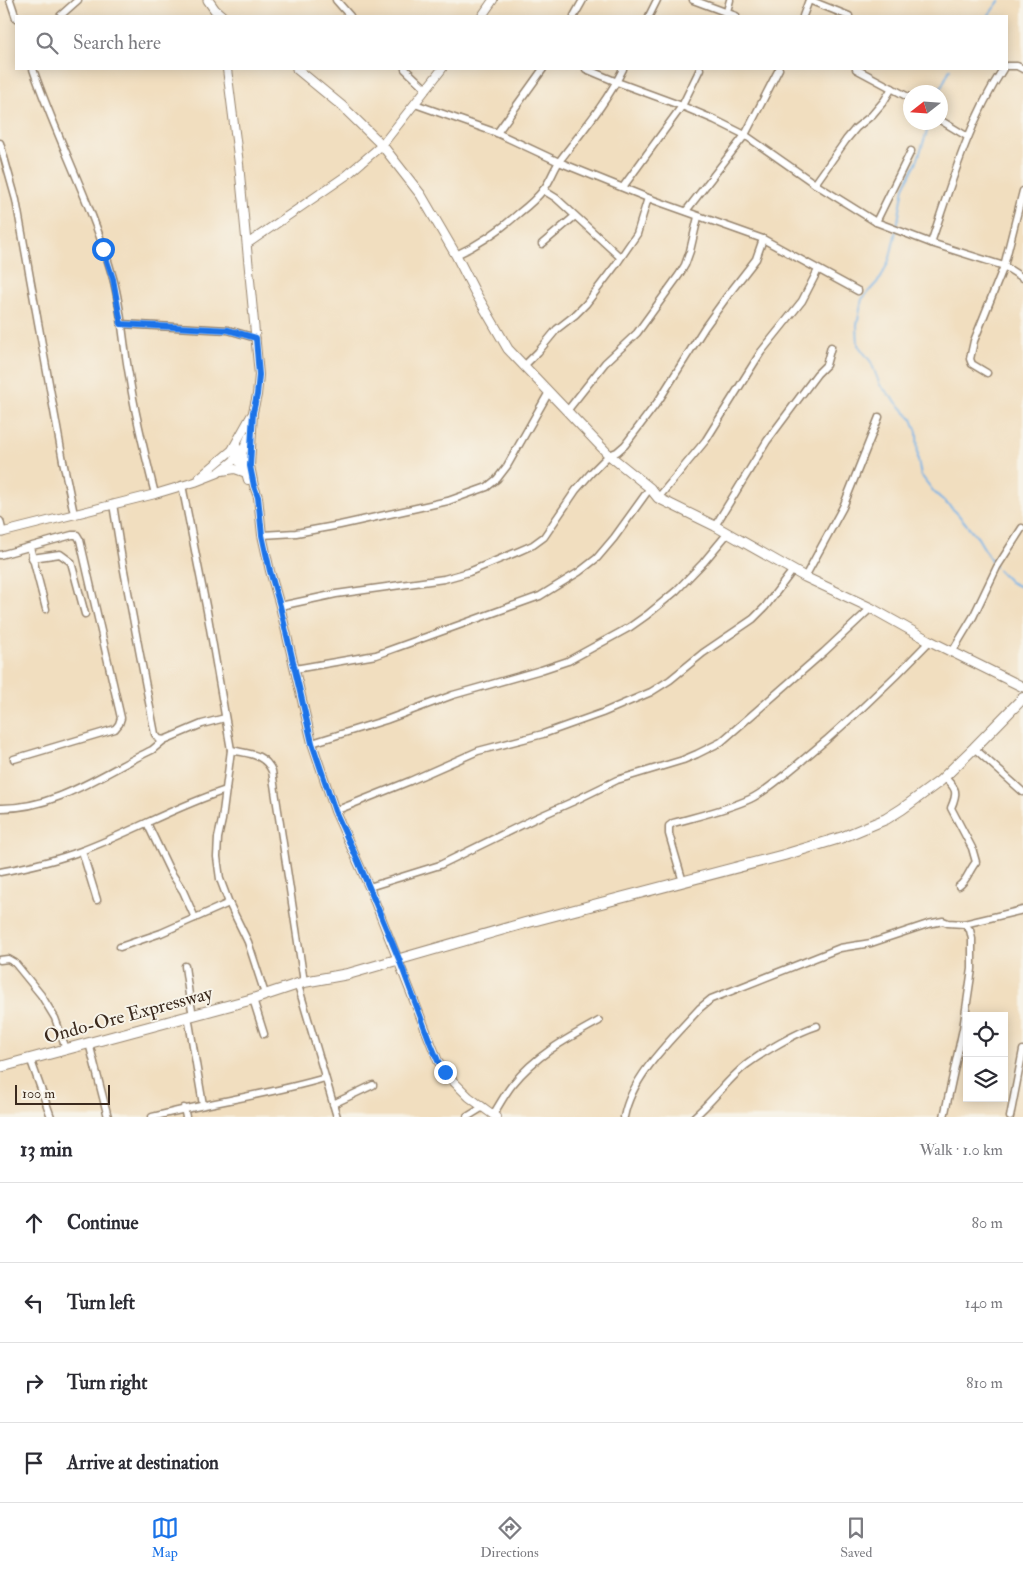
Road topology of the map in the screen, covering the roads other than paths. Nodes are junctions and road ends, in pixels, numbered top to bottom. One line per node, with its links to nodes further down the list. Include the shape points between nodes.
1 (10, 0): 12 (street)
2 (78, 0): 13 (street)
3 (208, 0): 11 (main road)
4 (336, 0): 14 (street)
5 (493, 0): 15 (street)
6 (583, 0): 16 (street)
7 (657, 0): 17 (street)
8 (693, 0): 18 (street)
9 (730, 0): 18 (street)
10 (809, 0): 19 (street); 20 (street)
11 (218, 14)
12 (15, 15)
13 (61, 15)
14 (349, 15)
15 (483, 15)
16 (575, 15)
17 (650, 15)
18 (726, 15)
19 (803, 15)
20 (846, 15)
21 (1008, 66): 22 (street)
22 (1023, 69)
23 (33, 70): 68 (street, via 103,249 113,279)
24 (227, 70): 60 (street)
25 (298, 70): 46 (main road)
26 (406, 70): 37 (street)
27 (441, 70): 37 (street)
28 (542, 70): 42 (street)
29 (588, 70): 35 (street)
30 (623, 70): 35 (street)
31 (700, 70): 40 (street)
32 (778, 70): 43 (street)
33 (858, 70): 36 (street)
34 (1002, 70): 44 (street)
35 (617, 82): 40 (street); 48 (street)
36 (892, 88): 38 (street); 49 (street, via 884,102 846,140)
37 (426, 89): 39 (street)
38 (903, 94)
39 (414, 104): 42 (street); 46 (street)
40 (682, 106): 43 (street); 50 (street)
41 (948, 125): 44 (street)
42 (497, 133): 48 (street)
43 (746, 135): 49 (street); 54 (street)
44 (968, 137): 59 (street)
45 (0, 143): 88 (street, via 20,219)
46 (382, 145): 60 (street, via 347,175); 62 (main road, via 421,195)
47 (911, 151): 57 (street)
48 (559, 162): 50 (street); 51 (street)
49 (815, 184): 57 (street)
50 (623, 187): 53 (street)
51 (543, 190): 55 (street); 62 (street, via 497,232)
52 (1023, 191): 64 (street)
53 (648, 198): 54 (street); 63 (street, via 637,234)
54 (686, 211): 56 (street)
55 (575, 216): 61 (street); 63 (street)
56 (698, 217): 58 (street); 74 (street, via 690,251 679,275 637,333 605,363)
57 (876, 222): 59 (street)
58 (763, 239): 65 (street); 79 (street, via 753,264 705,327 659,400 625,445)
59 (931, 243): 64 (street)
60 (247, 244): 69 (street)
61 (542, 244)
62 (456, 255): 71 (main road, via 508,348)
63 (620, 257): 71 (street, via 586,304 557,329)
64 (1004, 266): 66 (street); 72 (street, via 970,359 972,364)
65 (818, 270): 67 (street); 86 (street, via 802,301 758,357 706,440)
66 (1023, 278)
67 (858, 291)
68 (121, 324): 69 (street, via 228,330); 85 (street)
69 (256, 338): 75 (street, via 259,375)
70 (831, 347): 90 (street, via 826,365 767,441)
71 (524, 366): 73 (main road)
72 (987, 373)
73 (549, 392): 74 (main road); 94 (street, via 507,466 487,487 448,501 388,515 296,533)
74 (567, 411): 79 (main road)
75 (253, 412): 77 (street); 78 (street)
76 (879, 417): 99 (street, via 843,507)
77 (252, 427): 78 (street, via 248,439); 80 (street)
78 (237, 452): 80 (street); 81 (street); 82 (street)
79 (609, 455): 84 (main road); 100 (street, via 576,490 544,537 533,545 444,579 336,594)
80 (248, 470): 81 (street); 94 (street, via 250,487 258,497)
81 (218, 472): 82 (street)
82 (195, 482): 83 (street)
83 (182, 485): 85 (street); 109 (street)
84 (650, 488): 86 (main road); 106 (street, via 597,558 540,596 376,655)
85 (155, 494): 87 (street)
86 (658, 498): 90 (main road)
87 (113, 504): 88 (street); 110 (street, via 156,734)
88 (74, 514): 92 (street)
89 (0, 521): 92 (street)
90 (715, 526): 93 (main road)
91 (1022, 528): 105 (street, via 997,566)
92 (1, 533)
93 (728, 533): 98 (main road); 111 (street, via 676,591 647,615 568,661 453,695)
94 (262, 535): 100 (street)
95 (30, 547): 96 (street); 97 (street); 114 (street, via 72,535 77,535 80,540 121,718 115,729)
96 (0, 555)
97 (32, 558): 102 (street); 103 (street, via 60,554 71,562)
98 (793, 570): 99 (main road); 119 (street, via 753,619 651,692 544,734 478,751)
99 (805, 576): 101 (main road)
100 (280, 606): 106 (street)
101 (871, 608): 104 (main road); 125 (street, via 772,698 713,746 683,760 617,780 440,865)
102 (46, 609)
103 (85, 614)
104 (930, 641): 105 (main road); 123 (street, via 900,673 810,755 761,793 737,804 673,823 669,834)
105 (952, 652): 107 (main road)
106 (295, 669): 111 (street)
107 (1023, 687)
108 (1023, 698): 112 (main road, Ondo-Ore Expressway)
109 (225, 718): 110 (street); 113 (street)
110 (164, 740): 118 (street, via 152,750 65,795 33,805)
111 (312, 743): 119 (street)
112 (974, 748): 115 (main road, Ondo-Ore Expressway); 117 (street)
113 (231, 750): 116 (street); 135 (street, via 258,756 268,763 272,771)
114 (14, 759)
115 (944, 777): 123 (main road, Ondo-Ore Expressway, via 902,809 869,827 815,846); 124 (street, via 955,788 956,797 951,808 976,862)
116 (226, 790): 120 (street); 127 (street, via 217,857 220,879)
117 (1023, 792)
118 (0, 808)
119 (335, 811): 125 (street)
120 (147, 823): 121 (street); 129 (street)
121 (82, 851): 122 (street); 126 (street)
122 (0, 872)
123 (683, 882): 132 (main road, Ondo-Ore Expressway)
124 (959, 886)
125 (369, 887): 132 (street)
126 (97, 900)
127 (230, 903): 129 (street); 136 (street, via 248,942)
128 (1023, 910): 130 (street)
129 (195, 918): 131 (street)
130 (964, 924): 161 (street, via 935,922 871,943 840,948 711,999 638,1079); 163 (street, via 972,939 972,969)
131 (120, 947)
132 (399, 959): 135 (main road, Ondo-Ore Expressway); 152 (street, via 438,1061 452,1080)
133 (0, 960): 143 (street, via 8,959 15,963 41,995 55,1018)
134 (185, 966): 138 (street)
135 (301, 984): 136 (main road, Ondo-Ore Expressway); 148 (street)
136 (265, 994): 137 (main road, Ondo-Ore Expressway)
137 (254, 999): 138 (main road, Ondo-Ore Expressway); 141 (street)
138 (190, 1016): 142 (main road, Ondo-Ore Expressway); 151 (street)
139 (599, 1021): 154 (street, via 541,1055 511,1086)
140 (817, 1026): 162 (street, via 775,1046 746,1065)
141 (264, 1034)
142 (89, 1043): 143 (main road, Ondo-Ore Expressway); 156 (street)
143 (66, 1049): 145 (main road, Ondo-Ore Expressway)
144 (1023, 1050): 146 (street)
145 (30, 1058): 147 (main road, Ondo-Ore Expressway); 155 (street)
146 (1022, 1064): 164 (street)
147 (0, 1067)
148 (325, 1078): 150 (street); 151 (street)
149 (374, 1084): 150 (street)
150 (333, 1104): 159 (street)
151 (203, 1105): 153 (street)
152 (483, 1107): 154 (street); 160 (street)
153 (184, 1108): 157 (street); 158 (street)
154 (494, 1116)
155 (51, 1117)
156 (108, 1117)
157 (152, 1117)
158 (186, 1117)
159 (337, 1117)
160 (467, 1117)
161 (624, 1117)
162 (694, 1117)
163 (944, 1117)
164 (1010, 1117)

